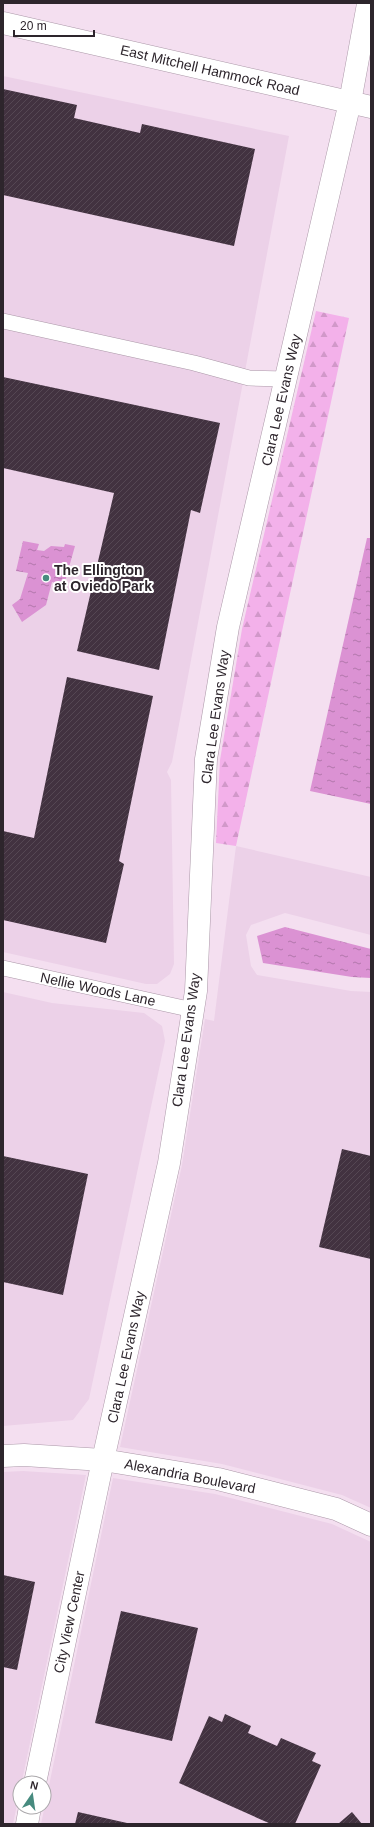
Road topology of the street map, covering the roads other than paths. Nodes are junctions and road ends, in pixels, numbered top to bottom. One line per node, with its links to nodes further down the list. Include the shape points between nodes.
1 (367, 4): 3 (street, Clara Lee Evans Way)
2 (3, 23): 3 (street, East Mitchell Hammock Road)
3 (350, 102): 4 (street, East Mitchell Hammock Road); 6 (street, Clara Lee Evans Way)
4 (371, 106)
5 (3, 321): 6 (lane, via 194,363 249,378)
6 (286, 379): 8 (street, Clara Lee Evans Way, via 228,627 206,760 196,991)
7 (3, 968): 8 (lane, Nellie Woods Lane)
8 (192, 1010): 10 (street, Clara Lee Evans Way, via 169,1163)
9 (3, 1456): 10 (street, Alexandria Boulevard)
10 (103, 1460): 11 (street, Alexandria Boulevard, via 218,1479 336,1509); 12 (street, City View Center)
11 (371, 1525)
12 (37, 1775)

